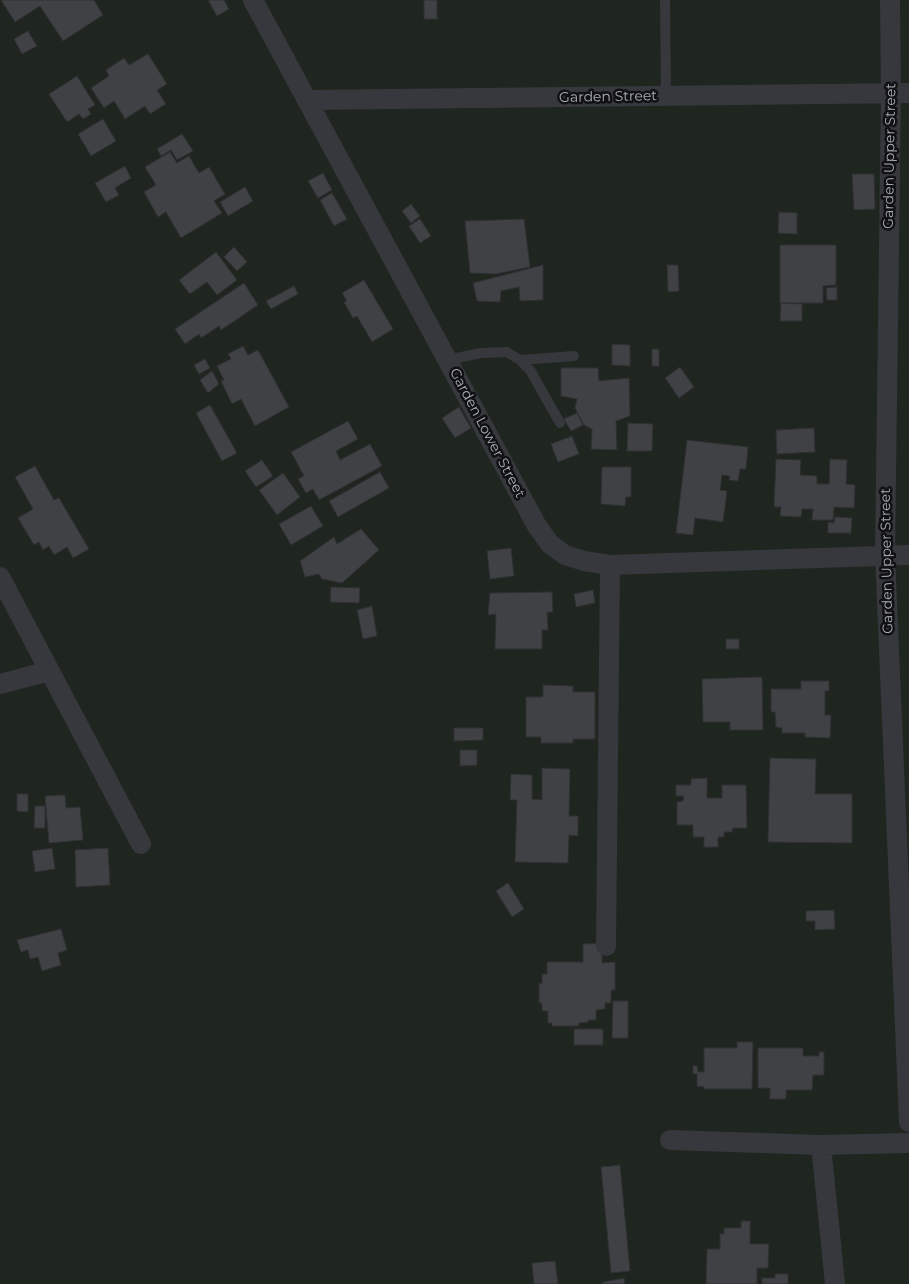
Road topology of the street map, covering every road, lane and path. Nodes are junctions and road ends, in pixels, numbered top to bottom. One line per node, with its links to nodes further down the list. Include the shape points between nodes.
1 (253, 0): 6 (street, Garden Lower Street)
2 (665, 0): 5 (lane)
3 (890, 0): 4 (street, Garden Upper Street)
4 (900, 93): 5 (street, Garden Street); 11 (street, Garden Upper Street)
5 (666, 96): 6 (street, Garden Street)
6 (307, 100): 8 (street, Garden Lower Street)
7 (574, 356): 9 (lane)
8 (447, 360): 9 (lane, via 507,352); 13 (street, Garden Lower Street, via 537,526 550,544 565,555)
9 (520, 360): 10 (lane, via 530,370)
10 (560, 424)
11 (885, 555): 12 (street, Garden Lower Street); 13 (street, Garden Lower Street); 19 (street, Garden Upper Street)
12 (909, 555)
13 (610, 565): 18 (street)
14 (0, 577): 15 (street)
15 (50, 671): 16 (street); 17 (street)
16 (0, 684)
17 (141, 844)
18 (606, 946)
19 (909, 1122)
20 (670, 1140): 22 (street)
21 (909, 1143): 22 (street)
22 (821, 1145): 23 (street)
23 (835, 1284)

